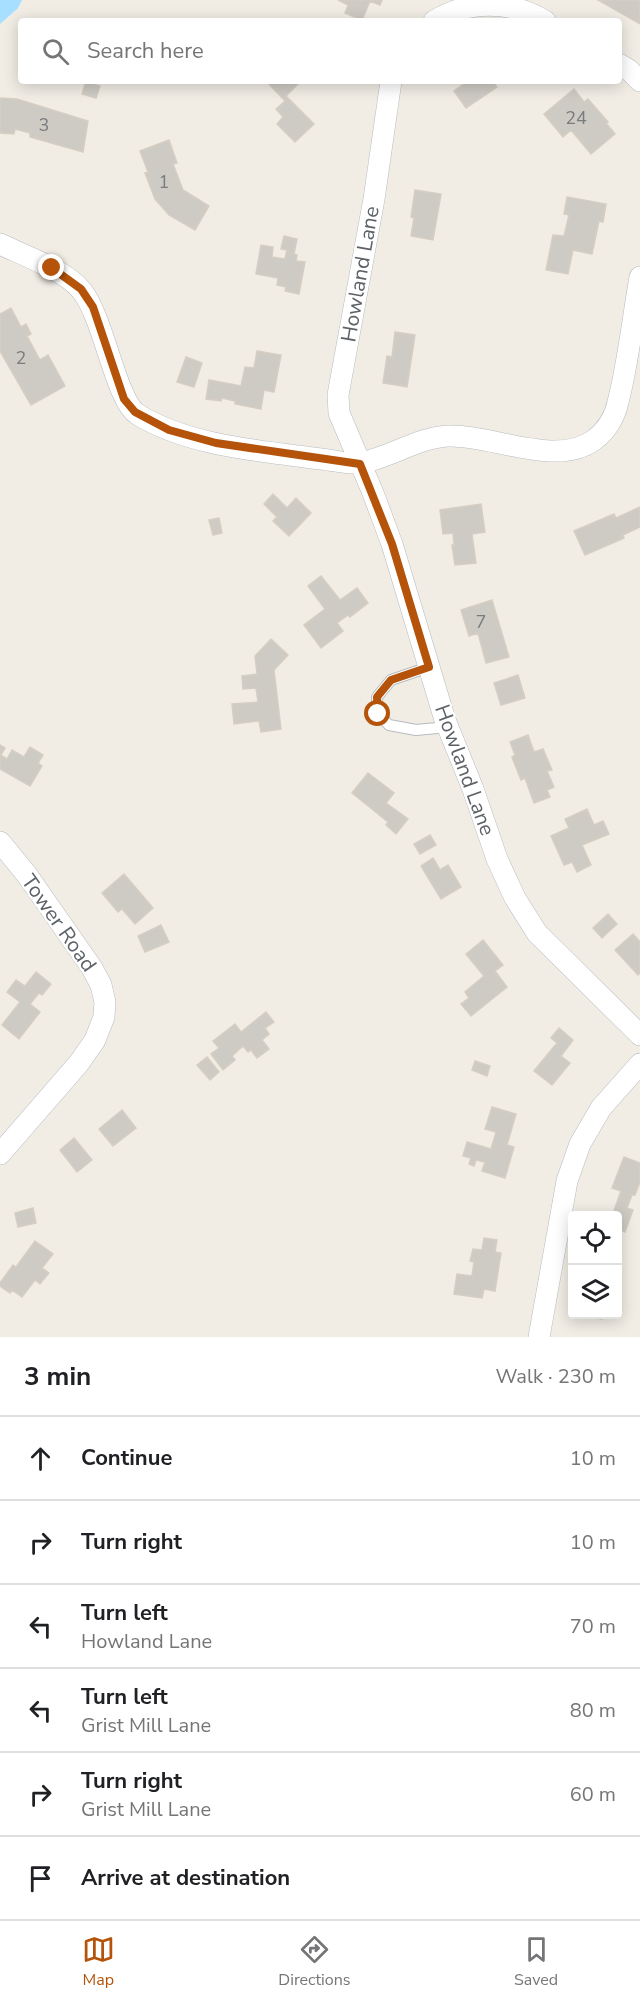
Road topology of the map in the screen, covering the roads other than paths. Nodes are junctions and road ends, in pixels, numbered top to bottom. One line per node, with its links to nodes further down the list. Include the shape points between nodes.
1 (438, 18): 2 (street, via 474,4 505,4)
2 (538, 18)
3 (622, 66): 4 (street)
4 (640, 81)
5 (391, 84): 8 (street, Howland Lane, via 338,395 339,413)
6 (0, 244): 8 (street, via 52,268 81,289 93,307 124,399 135,412 169,430 216,443)
7 (640, 277): 8 (street, via 618,404 608,426 593,441 547,451 447,436)
8 (360, 464): 9 (street, Howland Lane, via 392,544)
9 (429, 667): 10 (street, Howland Lane); 10 (lane, via 391,680 377,697 378,714 389,725 398,727)
10 (448, 727): 12 (street, Howland Lane, via 515,898 537,933)
11 (0, 842): 14 (street, Tower Road, via 92,968 105,1002 95,1040)
12 (640, 1035)
13 (640, 1064): 15 (street, via 601,1108 580,1143 567,1180)
14 (0, 1154)
15 (538, 1337)

